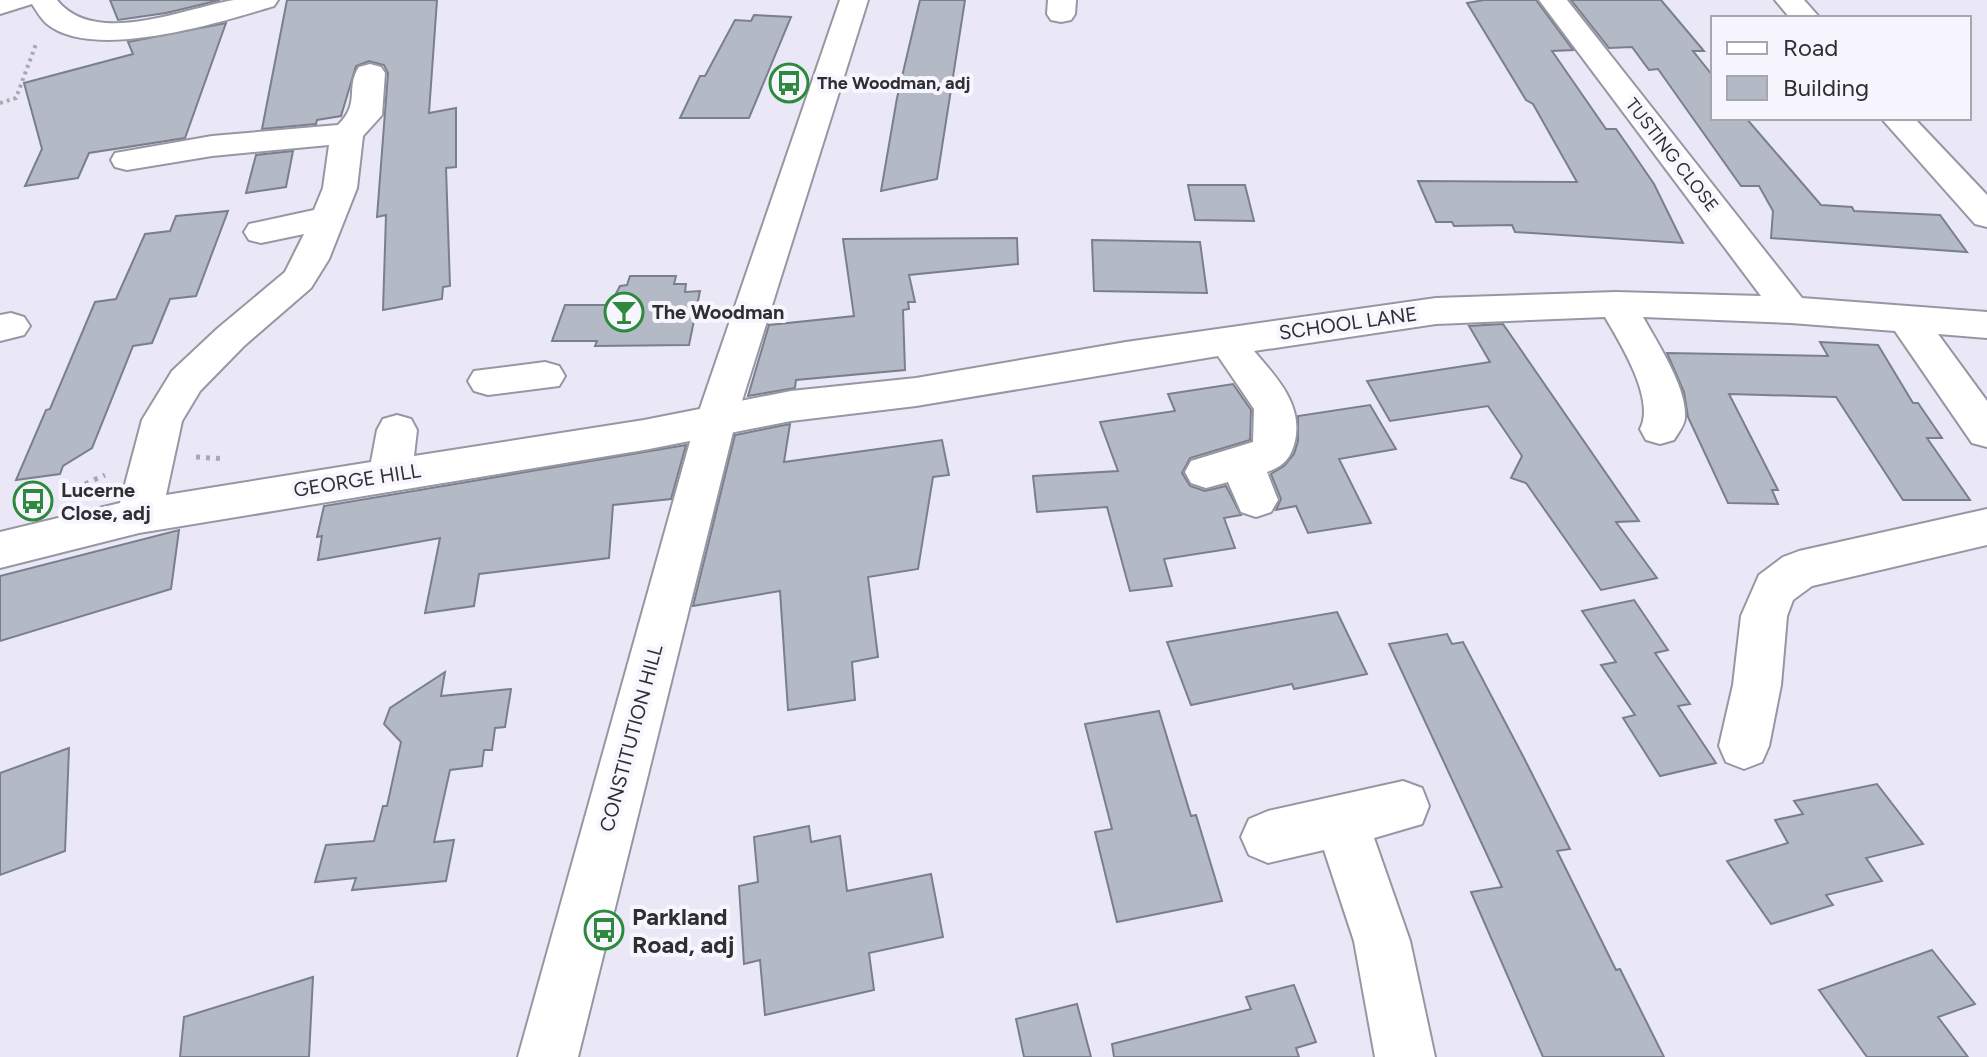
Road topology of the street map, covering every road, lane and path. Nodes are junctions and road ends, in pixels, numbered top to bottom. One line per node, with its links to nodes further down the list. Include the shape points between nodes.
1 (21, 0): 6 (street)
2 (264, 0): 7 (street, via 226,12 114,31 84,28)
3 (854, 0): 26 (street, CONSTITUTION HILL)
4 (1553, 0): 18 (street, TUSTING CLOSE)
5 (1789, 0): 8 (street)
6 (0, 6)
7 (52, 11): 10 (path, via 16,98)
8 (1804, 16)
9 (370, 73): 12 (street, via 366,115)
10 (0, 103)
11 (1899, 120): 15 (street)
12 (347, 134): 13 (street); 14 (street)
13 (127, 160)
14 (335, 203): 16 (street); 32 (street, via 298,280 186,381 162,420)
15 (1987, 216)
16 (261, 232)
17 (1616, 304): 18 (street, SCHOOL LANE); 21 (street, SCHOOL LANE, via 1436,311); 27 (street, via 1661,396 1666,417)
18 (1791, 310): 19 (street, SCHOOL LANE)
19 (1906, 318): 20 (street, SCHOOL LANE); 29 (street)
20 (1987, 325)
21 (1309, 327): 22 (street, via 1306,343); 23 (street, SCHOOL LANE)
22 (1236, 354): 23 (street, via 1142,368); 31 (street, via 1275,406 1279,428 1272,451)
23 (1126, 356): 26 (street, SCHOOL LANE)
24 (545, 376): 25 (street)
25 (488, 381)
26 (716, 420): 30 (street, GEORGE HILL); 39 (street, CONSTITUTION HILL)
27 (1660, 429)
28 (397, 430): 30 (street)
29 (1987, 432)
30 (390, 474): 32 (street, GEORGE HILL)
31 (1235, 478)
32 (139, 516): 34 (street, GEORGE HILL)
33 (1987, 527): 35 (street, via 1799,570 1775,588 1764,616)
34 (0, 550)
35 (1744, 746)
36 (1403, 806): 37 (street)
37 (1341, 821): 38 (street); 40 (street, via 1382,941)
38 (1268, 837)
39 (548, 1057)
40 (1405, 1057)

